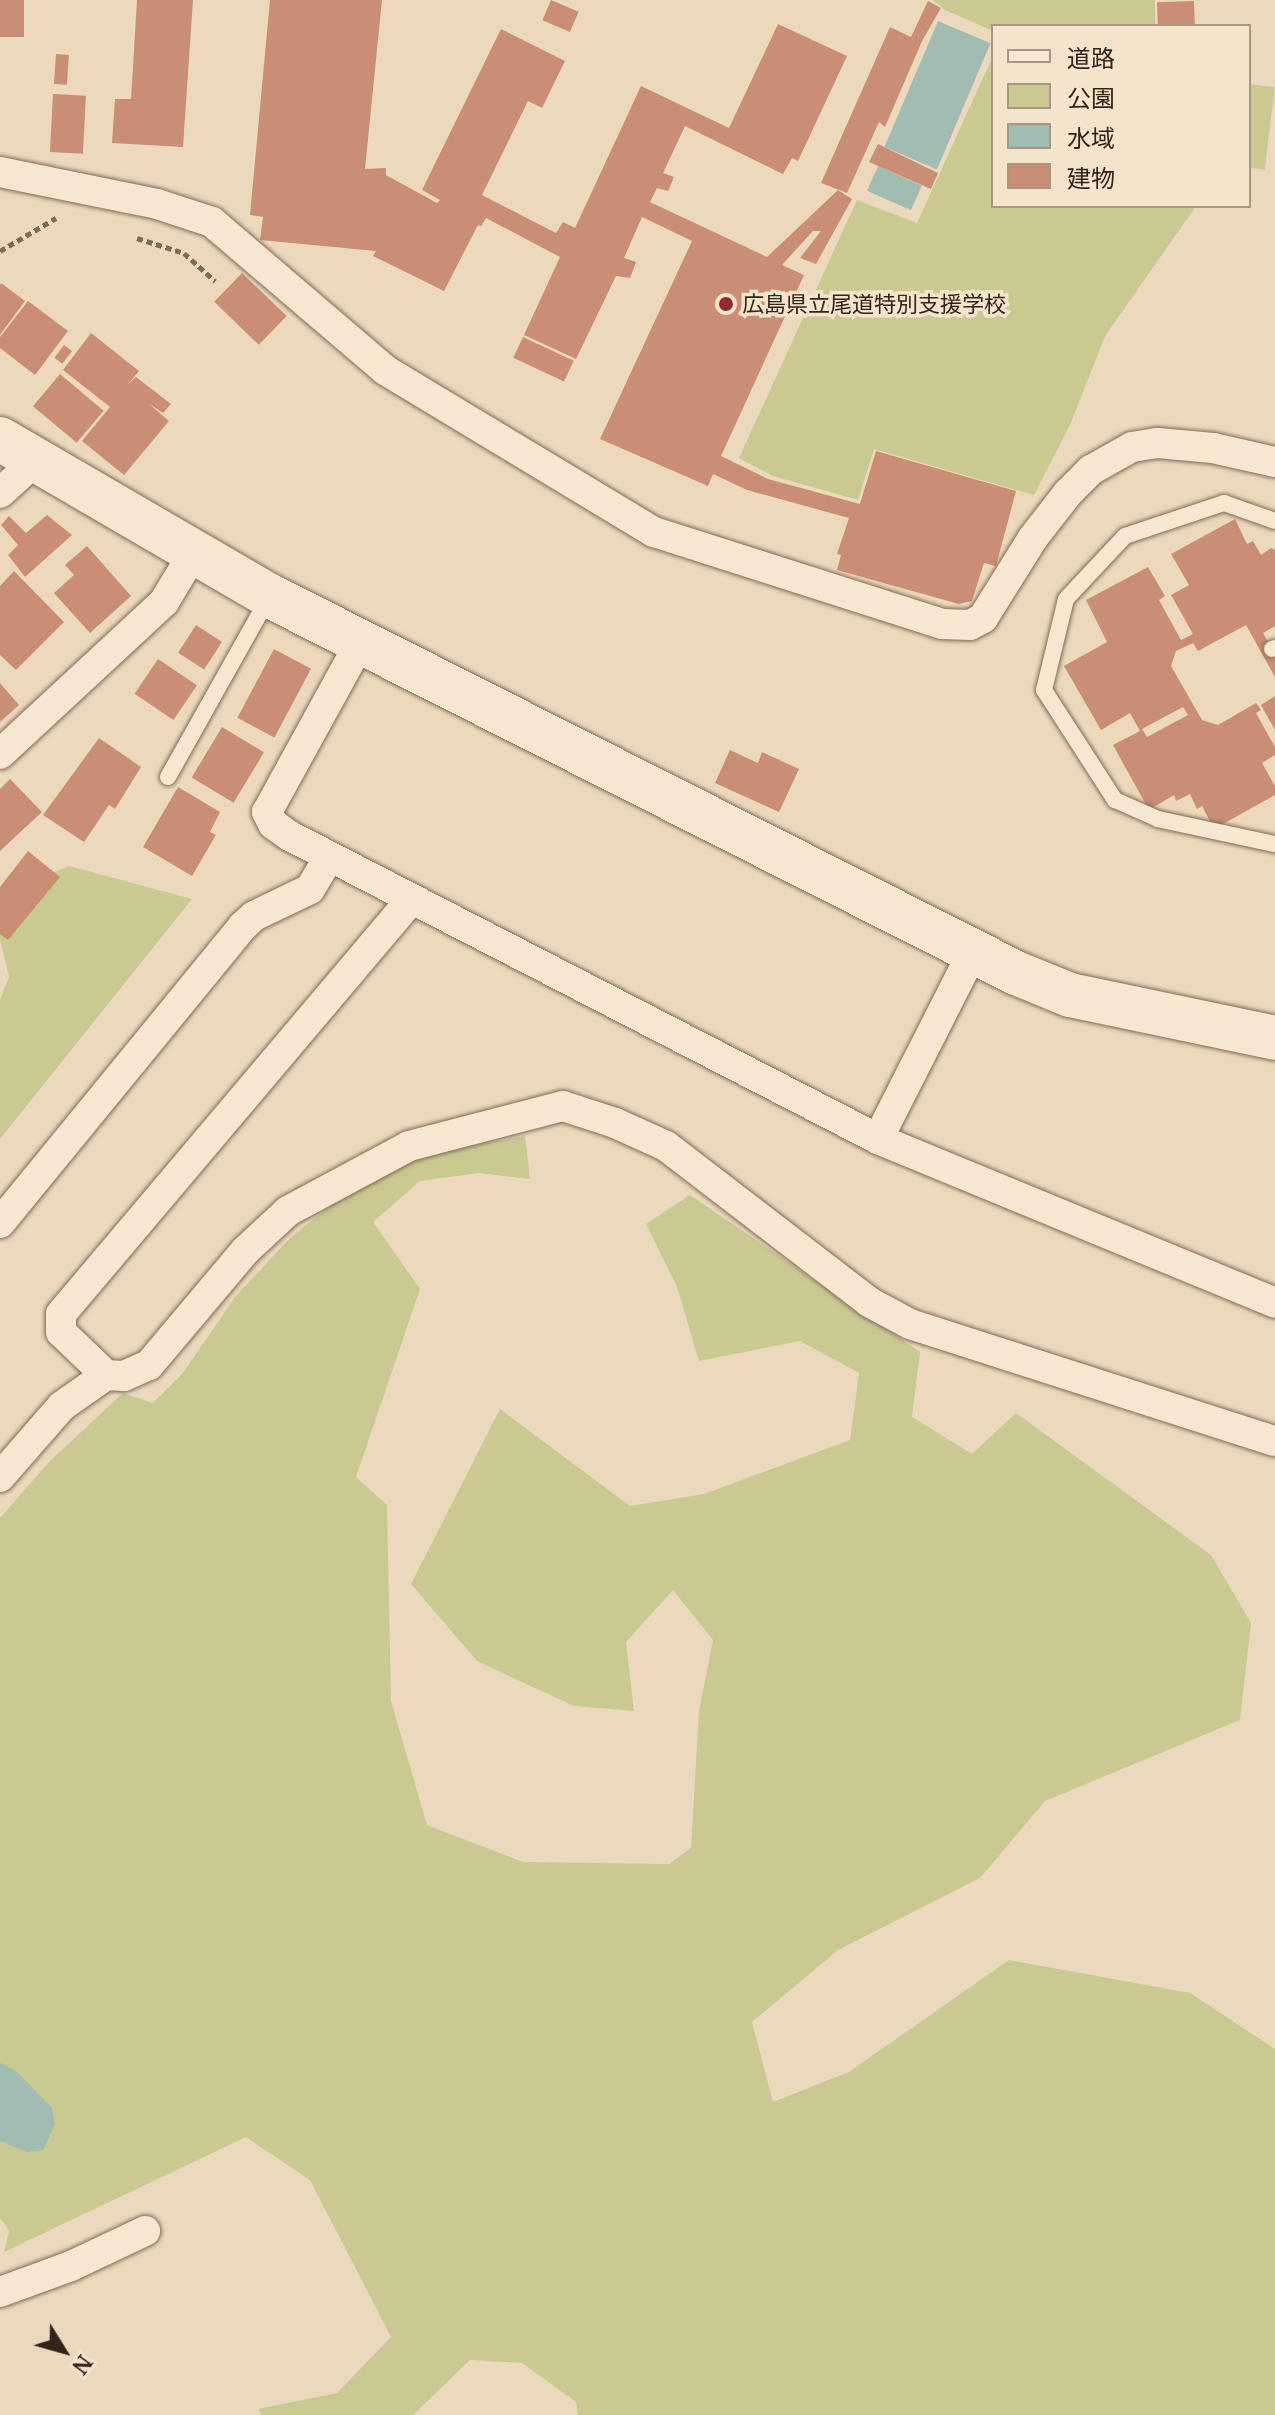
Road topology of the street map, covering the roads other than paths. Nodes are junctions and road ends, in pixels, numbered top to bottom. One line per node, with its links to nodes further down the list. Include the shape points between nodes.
1 (0, 172): 3 (street, via 157,204 212,222 385,370 654,532 943,624 970,625 983,618 1068,493 1091,470 1132,447 1158,443 1213,448)
2 (18, 450): 4 (street); 6 (street)
3 (1275, 462)
4 (0, 493)
5 (1275, 521): 11 (lane, via 1224,503 1125,536 1066,599 1044,690 1115,800 1158,819)
6 (193, 554): 7 (street); 9 (street, via 164,602)
7 (270, 596): 8 (street); 10 (lane)
8 (360, 643): 12 (street, via 267,812 288,835); 14 (street)
9 (0, 754)
10 (168, 777)
11 (1275, 844)
12 (329, 857): 13 (street); 17 (street, via 310,889 243,926)
13 (410, 901): 16 (street); 19 (street, via 61,1314 61,1332)
14 (973, 952): 15 (street, via 1070,995); 16 (street)
15 (1275, 1038)
16 (878, 1139): 18 (street)
17 (0, 1223)
18 (1275, 1303)
19 (106, 1375): 20 (street, via 124,1376 149,1365 246,1250 288,1211 409,1146 563,1106 666,1146 869,1302 910,1324); 21 (street, via 62,1406)
20 (1275, 1441)
21 (0, 1477)
22 (145, 2231): 23 (street)
23 (0, 2292)

